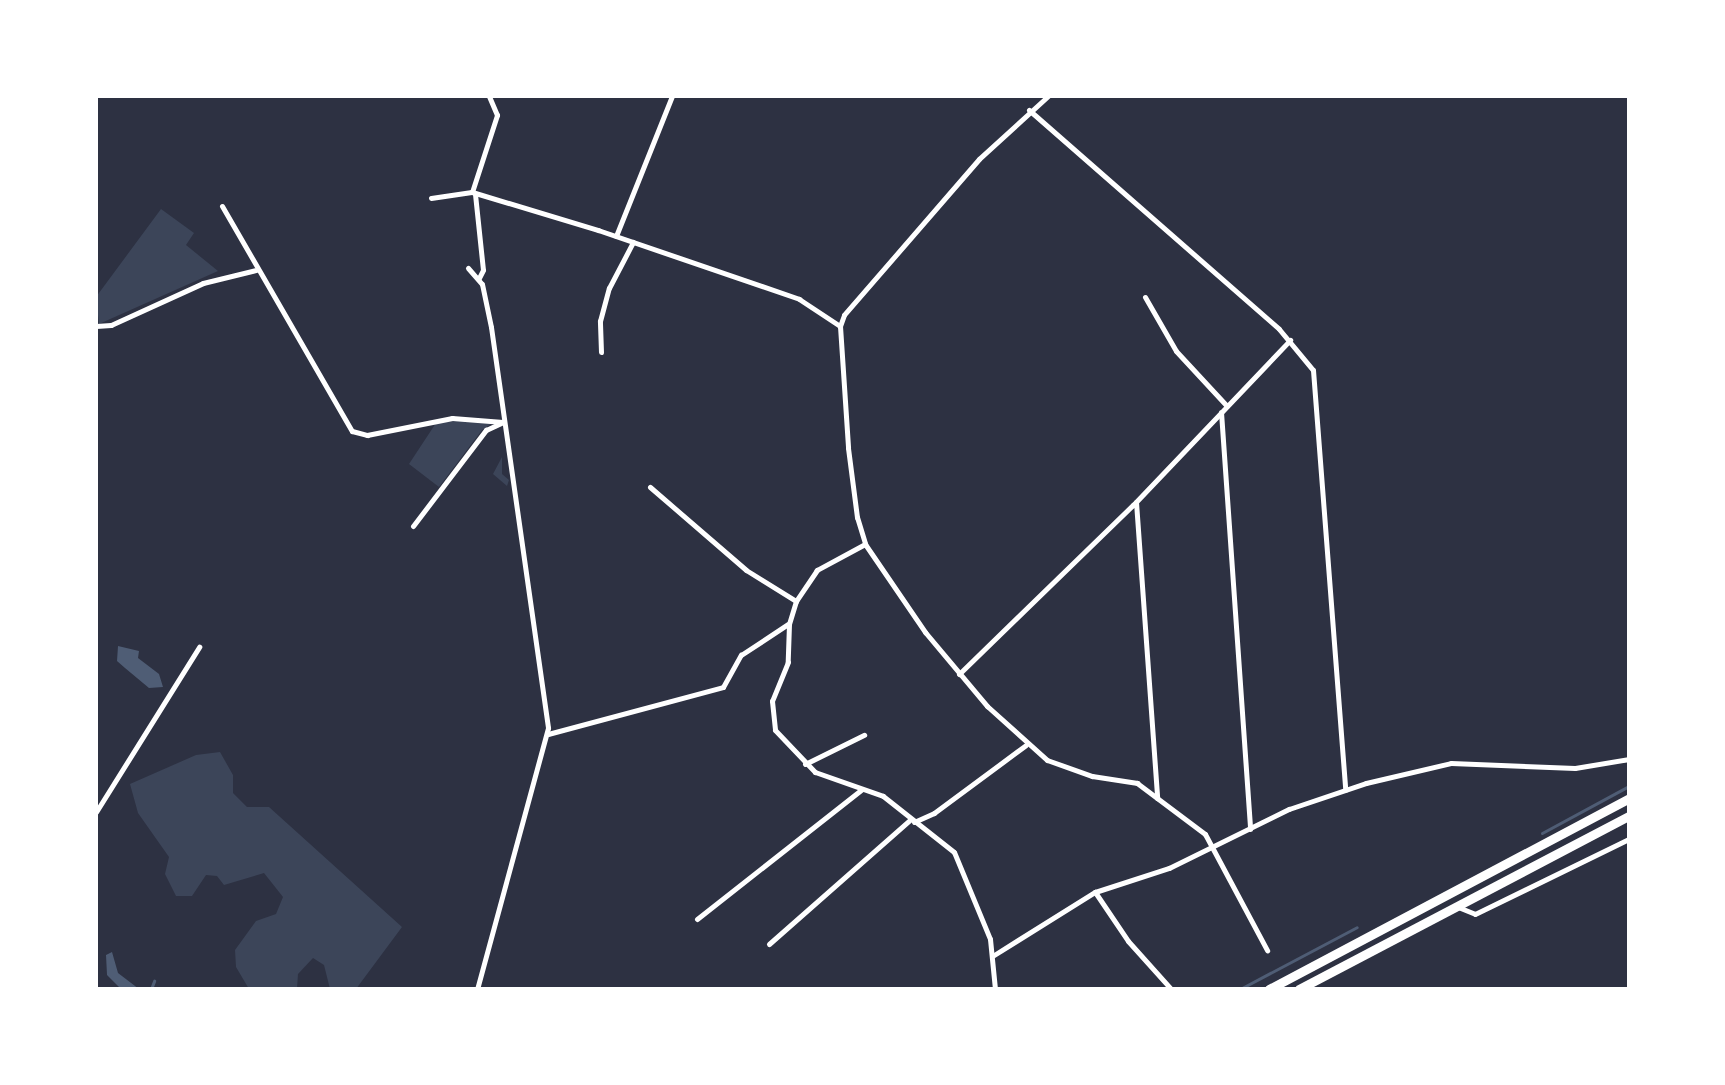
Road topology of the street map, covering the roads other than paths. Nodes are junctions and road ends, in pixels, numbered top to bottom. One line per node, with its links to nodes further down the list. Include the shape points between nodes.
1 (489, 96): 5 (street, via 497,115)
2 (672, 96): 8 (street)
3 (1043, 98): 4 (street)
4 (1029, 110): 15 (street, via 867,282); 16 (street)
5 (474, 193): 6 (street); 8 (street); 12 (street, via 483,270)
6 (431, 198)
7 (222, 206): 11 (street)
8 (616, 236): 9 (street)
9 (633, 242): 15 (street, via 799,299); 17 (street, via 609,288 600,321)
10 (468, 268): 12 (street)
11 (256, 270): 14 (street, via 203,283 111,325); 20 (street, via 352,431 367,435 464,417)
12 (479, 278): 20 (street)
13 (1145, 297): 18 (street, via 1176,351)
14 (96, 326)
15 (840, 326): 24 (street, via 853,497)
16 (1290, 340): 18 (street); 35 (street, via 1313,370)
17 (601, 352)
18 (1227, 406): 19 (street)
19 (1221, 412): 22 (street); 41 (street)
20 (504, 422): 23 (street, via 486,430); 29 (street)
21 (650, 487): 25 (street, via 746,570)
22 (1136, 502): 28 (street); 37 (street)
23 (413, 526)
24 (865, 544): 25 (street, via 817,570); 28 (street)
25 (796, 601): 26 (street)
26 (789, 624): 29 (street, via 741,655 723,687); 33 (street, via 788,662 772,701 772,720 779,738)
27 (199, 647): 38 (street)
28 (959, 674): 31 (street)
29 (548, 734): 50 (street)
30 (864, 735): 33 (street)
31 (1026, 745): 37 (street, via 1062,767 1137,783); 40 (street, via 939,810)
32 (1629, 759): 35 (street, via 1575,768 1451,763)
33 (805, 764): 34 (street, via 826,779)
34 (861, 789): 40 (street, via 883,796); 46 (street)
35 (1345, 790): 41 (street)
36 (1629, 798): 53 (highway)
37 (1157, 799): 43 (street)
38 (96, 812)
39 (1629, 816): 45 (highway)
40 (912, 820): 47 (street); 49 (street, via 954,852)
41 (1250, 829): 43 (street)
42 (1629, 839): 45 (street, via 1475,914)
43 (1214, 846): 44 (street); 48 (street)
44 (1095, 892): 49 (street); 52 (street, via 1128,941)
45 (1458, 906): 54 (highway)
46 (697, 919)
47 (769, 944)
48 (1267, 950)
49 (994, 955): 51 (street)
50 (477, 989)
51 (995, 989)
52 (1171, 989)
53 (1269, 989)
54 (1299, 989)

